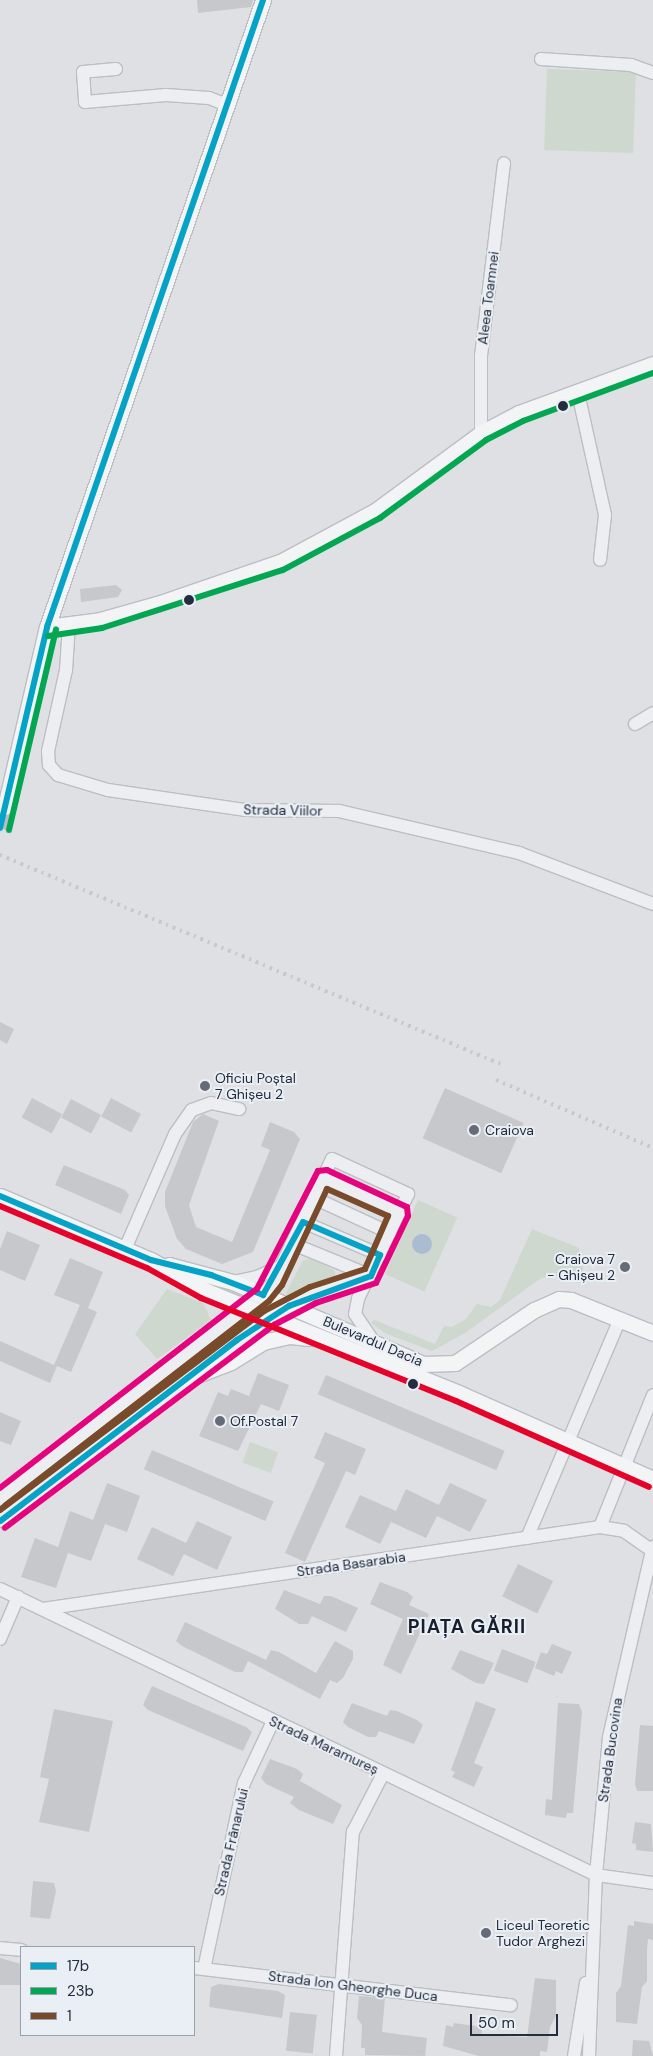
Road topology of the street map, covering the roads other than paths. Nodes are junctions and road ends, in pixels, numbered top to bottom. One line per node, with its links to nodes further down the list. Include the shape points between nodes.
1 (262, 0): 5 (main road)
2 (541, 59): 4 (street, via 631,65)
3 (116, 69): 5 (street, via 83,72 86,102 166,95 209,98)
4 (653, 73)
5 (227, 105): 12 (main road)
6 (504, 164): 9 (street, Aleea Toamnei, via 481,356)
7 (653, 364): 8 (main road)
8 (578, 393): 9 (main road, via 520,413); 10 (street, via 606,515)
9 (481, 433): 11 (main road, via 375,511 313,547 209,590 100,620)
10 (600, 560)
11 (69, 624): 12 (main road); 16 (street, Strada Viilor, via 66,670 48,751 49,765 58,775 108,790 235,809 339,810 519,853)
12 (47, 627): 15 (main road)
13 (653, 713): 14 (street)
14 (635, 724)
15 (5, 807)
16 (653, 904)
17 (239, 1109): 25 (street, via 211,1103 192,1110 175,1134)
18 (323, 1178): 20 (street); 21 (street); 21 (street, via 332,1159 408,1194)
19 (0, 1196): 25 (main road, Bulevardul Dacia)
20 (314, 1198): 22 (street); 23 (street)
21 (400, 1212): 23 (street)
22 (303, 1222): 24 (street); 26 (street)
23 (390, 1233): 26 (street)
24 (293, 1244): 28 (street); 29 (street)
25 (125, 1249): 27 (main road, Bulevardul Dacia)
26 (380, 1255): 29 (street)
27 (150, 1260): 30 (main road, Bulevardul Dacia); 33 (main road, Bulevardul Dacia)
28 (282, 1266): 30 (street, via 257,1277); 31 (street)
29 (371, 1276): 32 (street); 38 (street, via 358,1299 355,1314)
30 (232, 1282): 31 (main road, Bulevardul Dacia)
31 (263, 1295): 32 (main road, Bulevardul Dacia); 33 (street)
32 (289, 1306): 34 (street); 38 (main road, Bulevardul Dacia)
33 (245, 1308): 34 (main road, Bulevardul Dacia); 46 (street)
34 (269, 1318): 37 (main road, Bulevardul Dacia); 40 (street)
35 (620, 1319): 36 (main road); 39 (main road, via 559,1299 534,1310); 43 (street)
36 (653, 1333)
37 (323, 1339): 40 (main road, via 273,1339 231,1362); 41 (main road, Bulevardul Dacia)
38 (374, 1343): 39 (main road, Bulevardul Dacia, via 423,1364)
39 (455, 1363): 41 (main road)
40 (187, 1379): 47 (street)
41 (459, 1393): 43 (main road, Bulevardul Dacia)
42 (653, 1396): 44 (street)
43 (568, 1441): 44 (main road, Bulevardul Dacia); 49 (street)
44 (624, 1465): 45 (main road, Bulevardul Dacia); 48 (street)
45 (653, 1478)
46 (0, 1499)
47 (0, 1520)
48 (600, 1527): 49 (street, Strada Basarabia); 50 (street, Strada Basarabia, via 624,1531)
49 (527, 1538): 53 (street, Strada Basarabia)
50 (653, 1550): 57 (street, Strada Bucovina, via 609,1737)
51 (0, 1588): 52 (street, Strada Maramureș)
52 (18, 1597): 53 (street, Strada Maramureș); 54 (street)
53 (42, 1609): 55 (street, Strada Maramureș)
54 (0, 1638)
55 (273, 1721): 56 (street, Strada Maramureș); 62 (street, Strada Frânarului, via 244,1783)
56 (384, 1774): 57 (street, Strada Maramureș); 63 (street, via 353,1832)
57 (596, 1875): 58 (street, Strada Maramureș); 59 (street, Strada Bucovina)
58 (653, 1883)
59 (595, 1924): 66 (street, Strada Bucovina); 67 (street, Strada Bucovina)
60 (0, 1948): 61 (street)
61 (20, 1950)
62 (199, 1968): 63 (street, Strada Ion Gheorghe Duca)
63 (342, 1984): 64 (street, Strada Ion Gheorghe Duca); 65 (street)
64 (512, 2005)
65 (336, 2056)
66 (574, 2056)
67 (589, 2056)

